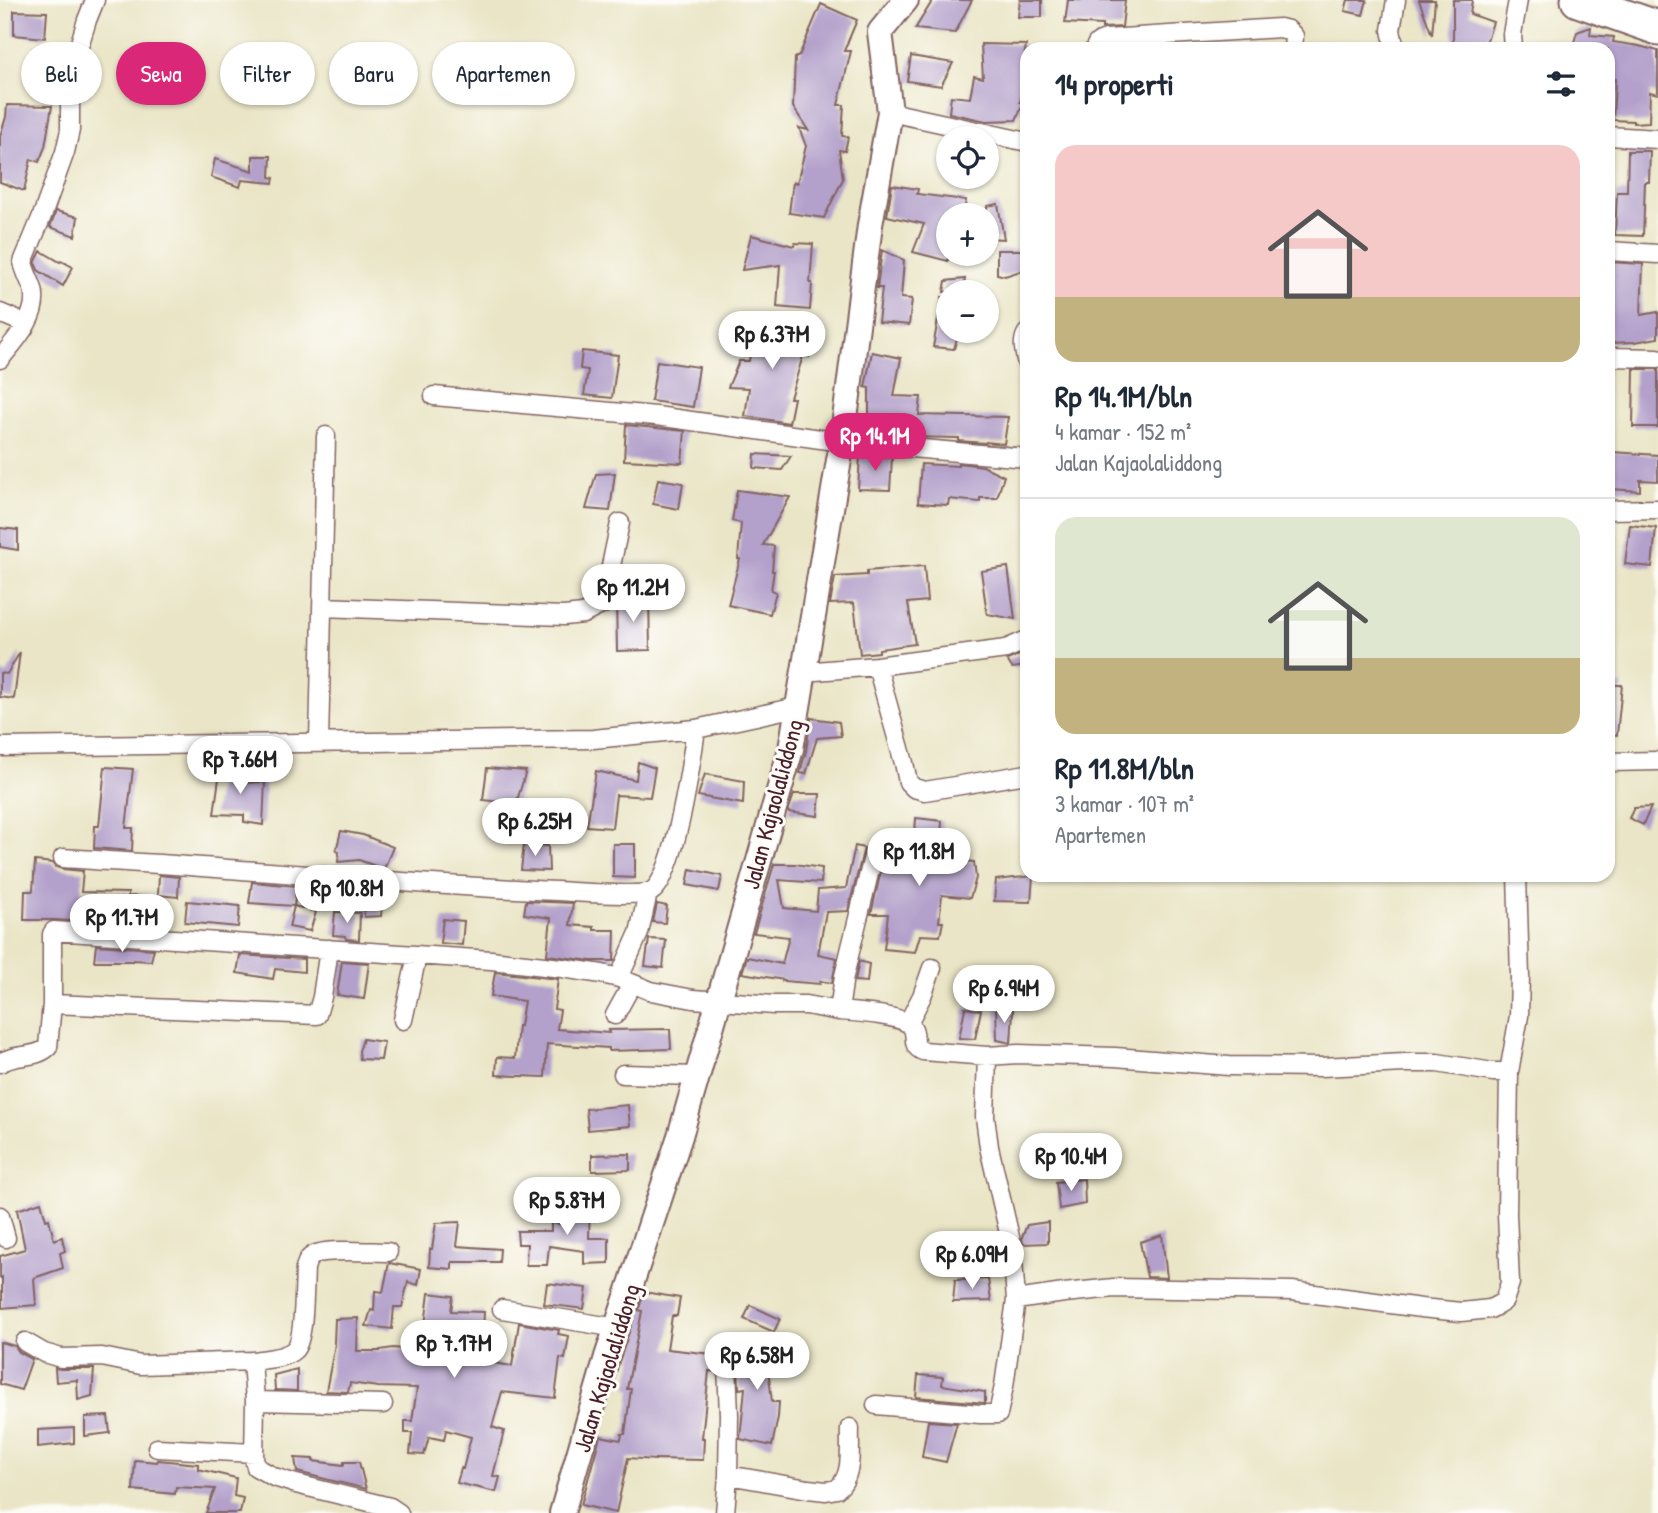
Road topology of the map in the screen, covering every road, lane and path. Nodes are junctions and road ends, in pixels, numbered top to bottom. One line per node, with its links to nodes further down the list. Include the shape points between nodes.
1 (95, 0): 19 (street, via 72,69 65,152 23,262 34,298)
2 (906, 0): 12 (street, Jalan Kajaolaliddong, via 880,32)
3 (1396, 0): 10 (street)
4 (1518, 0): 11 (street)
5 (1578, 0): 6 (highway)
6 (1620, 7): 7 (highway)
7 (1658, 28)
8 (1098, 42): 9 (street, via 1280,27 1288,30)
9 (1293, 42)
10 (1394, 42)
11 (1513, 42)
12 (890, 112): 15 (street); 25 (street, Jalan Kajaolaliddong, via 870,225)
13 (1615, 136): 14 (street)
14 (1658, 139)
15 (1020, 140)
16 (1615, 251): 17 (street)
17 (1658, 254)
18 (0, 313): 19 (street)
19 (26, 324): 22 (street)
20 (1615, 357): 21 (street)
21 (1658, 358)
22 (0, 359)
23 (434, 396): 25 (street, via 669,418)
24 (327, 436): 30 (street)
25 (842, 442): 26 (street); 33 (street, Jalan Kajaolaliddong)
26 (1020, 457)
27 (1658, 509): 28 (street)
28 (1615, 510)
29 (620, 523): 30 (street, via 603,604 583,614)
30 (322, 607): 36 (street)
31 (1020, 643): 32 (street, via 1006,649)
32 (877, 666): 33 (street); 40 (street, via 908,782 914,788 925,791)
33 (803, 672): 34 (street, Jalan Kajaolaliddong)
34 (797, 707): 35 (street); 49 (street, Jalan Kajaolaliddong, via 791,749)
35 (696, 729): 36 (street, via 581,740); 44 (street, via 678,830 662,880)
36 (319, 743): 37 (street)
37 (0, 747)
38 (1658, 761): 39 (street)
39 (1615, 762)
40 (1020, 775)
41 (902, 844): 51 (street, via 883,844 874,853)
42 (63, 858): 44 (street, via 457,887)
43 (1517, 882): 57 (street, via 1519,1016)
44 (649, 893): 48 (street)
45 (328, 949): 46 (street); 50 (street, via 317,1016); 50 (street, via 54,932)
46 (417, 956): 48 (street, via 550,967); 53 (street)
47 (932, 968): 54 (street)
48 (625, 981): 49 (street, via 674,996); 52 (street)
49 (718, 1001): 51 (street); 59 (street, Jalan Kajaolaliddong)
50 (52, 1004): 56 (street, via 50,1042 45,1051)
51 (839, 1011): 54 (street)
52 (615, 1015)
53 (403, 1020)
54 (908, 1023): 55 (street, via 919,1051)
55 (987, 1056): 57 (street, via 1115,1057 1229,1066 1437,1063); 63 (street, via 985,1117 1012,1245)
56 (0, 1063)
57 (1509, 1072): 63 (street, via 1510,1283 1498,1306 1461,1312 1292,1291 1114,1288)
58 (623, 1074): 59 (street)
59 (697, 1076): 65 (street, Jalan Kajaolaliddong)
60 (0, 1216): 61 (street)
61 (6, 1238)
62 (388, 1252): 67 (street, via 322,1252 311,1257 305,1268 298,1346 283,1356)
63 (1016, 1300): 71 (street, via 998,1414)
64 (502, 1309): 65 (street)
65 (617, 1328): 77 (street, Jalan Kajaolaliddong)
66 (25, 1342): 67 (street, via 61,1358 102,1357 141,1365)
67 (252, 1361): 69 (street)
68 (727, 1365): 75 (street)
69 (255, 1401): 70 (street); 74 (street)
70 (383, 1404)
71 (876, 1405)
72 (850, 1428): 75 (street, via 849,1472 833,1491)
73 (157, 1448): 74 (street)
74 (254, 1453): 76 (street, via 256,1467 274,1477)
75 (728, 1475): 78 (street)
76 (399, 1513)
77 (562, 1513)
78 (725, 1513)

